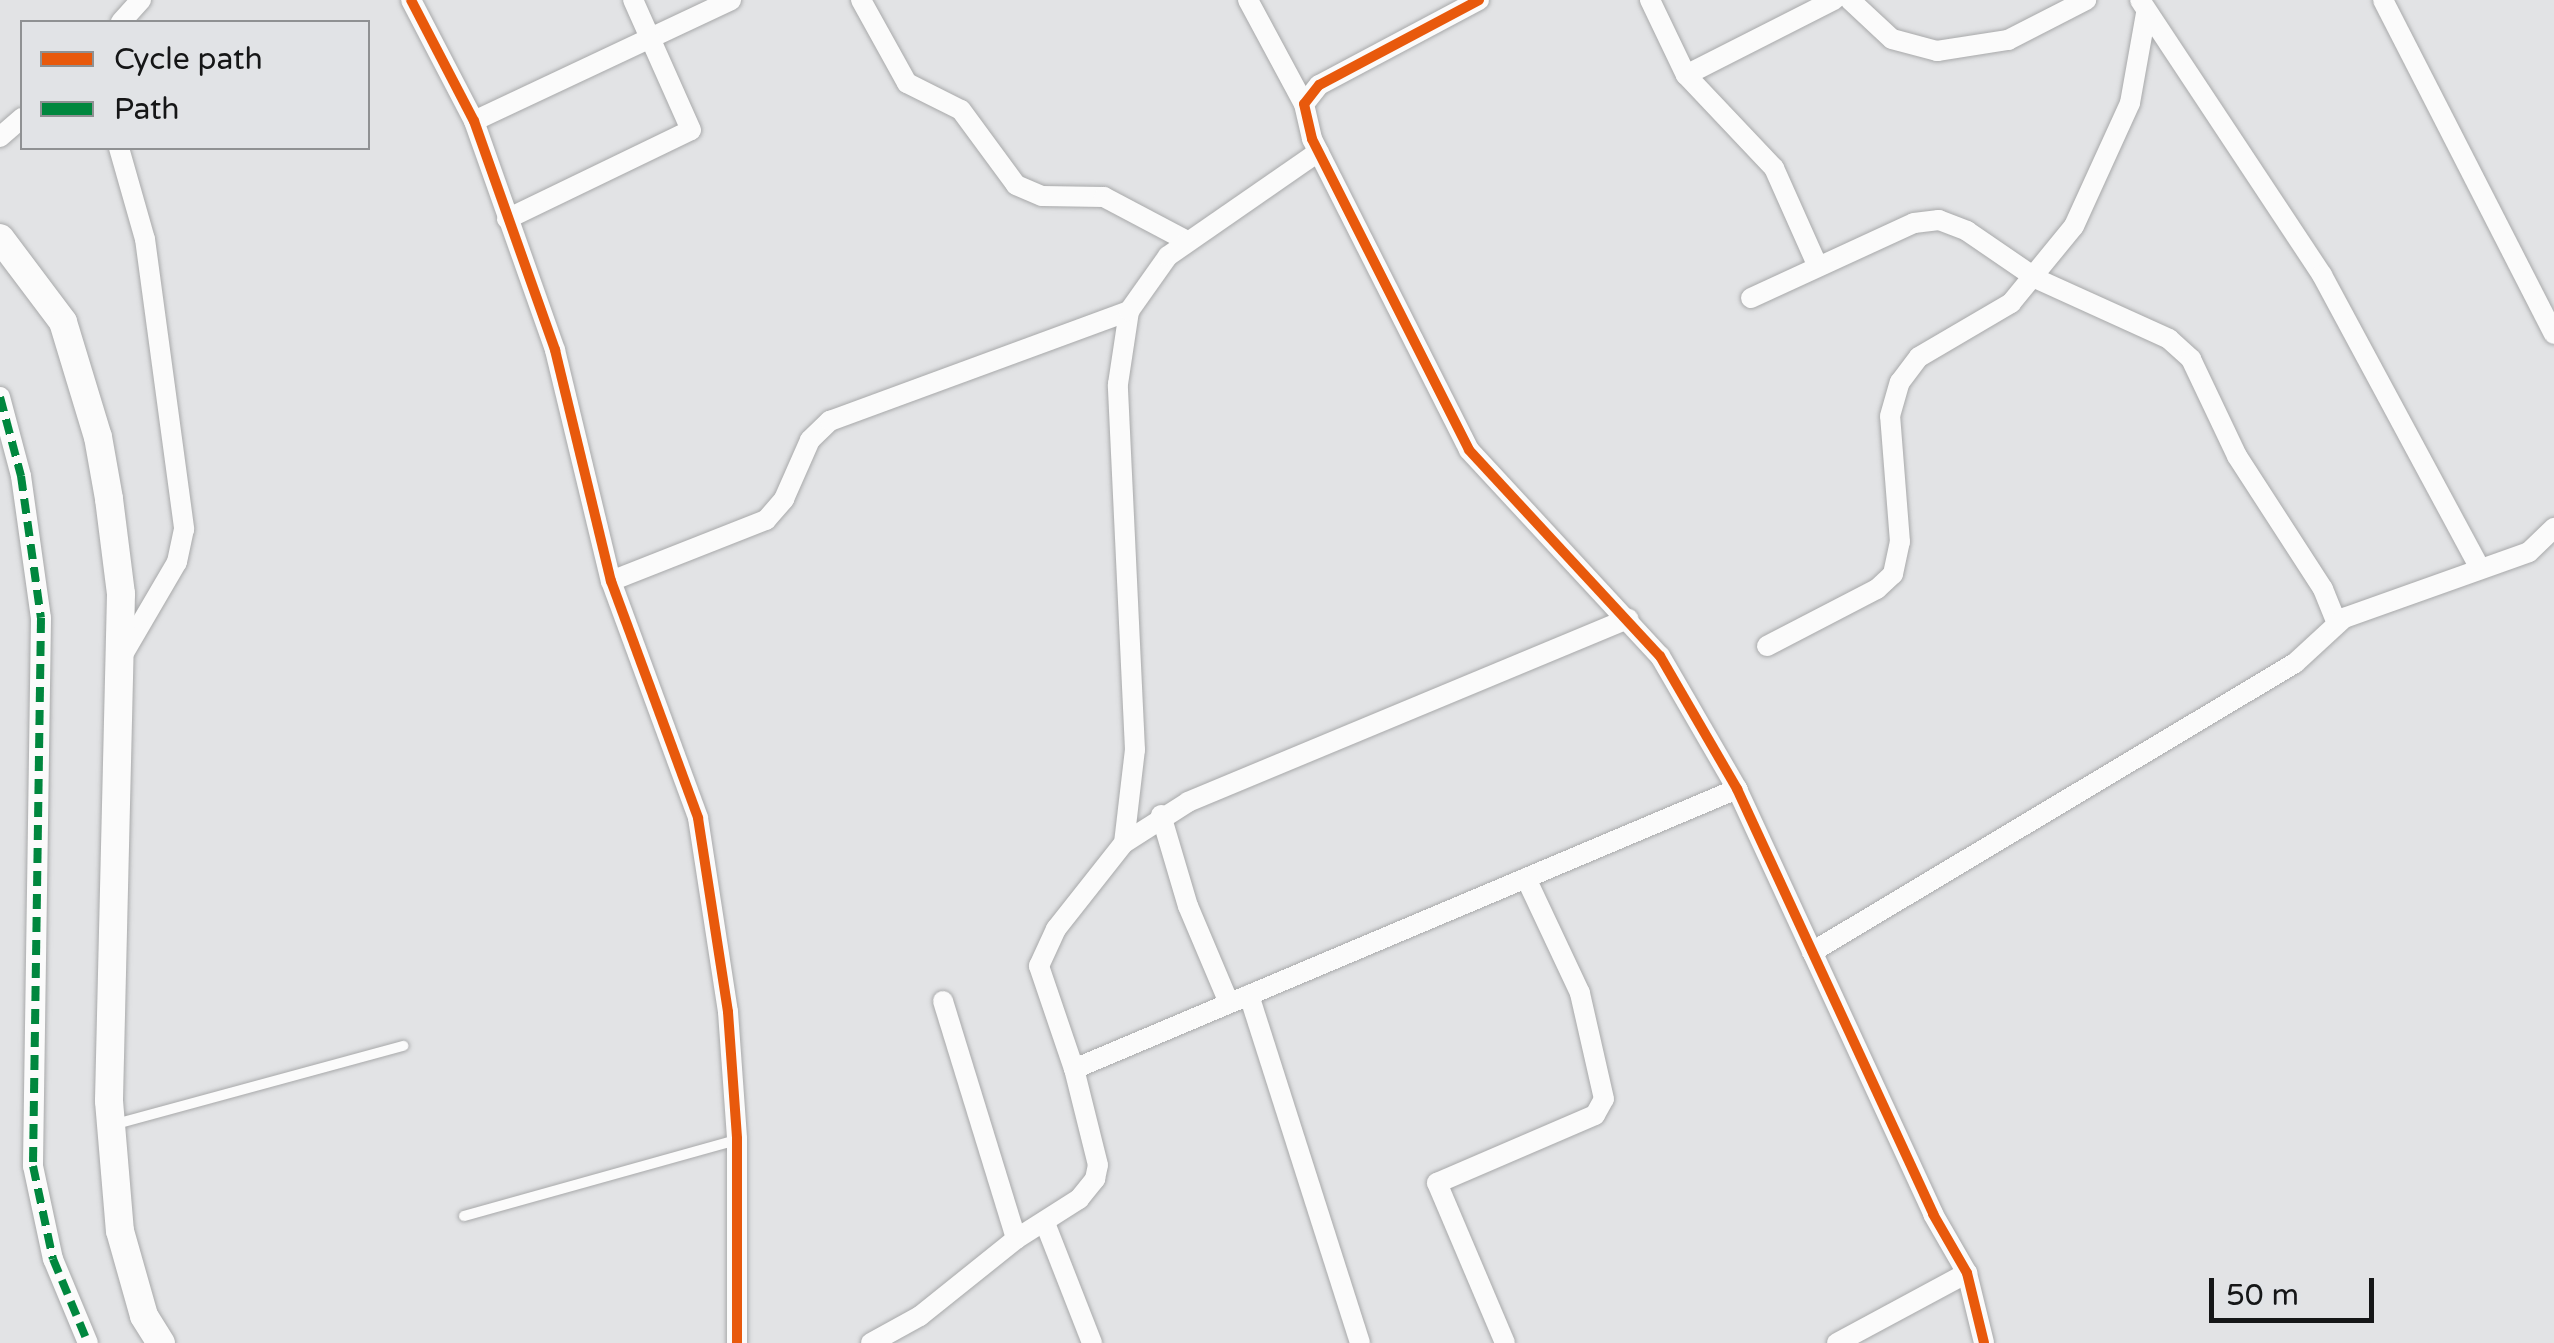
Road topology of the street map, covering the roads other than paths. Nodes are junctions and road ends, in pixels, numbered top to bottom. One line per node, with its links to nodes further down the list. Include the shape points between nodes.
1 (141, 0): 14 (street)
2 (411, 0): 19 (street)
3 (633, 0): 15 (street)
4 (731, 0): 15 (street)
5 (861, 0): 25 (street, via 907,83 962,110 1016,186 1042,196 1104,197)
6 (1248, 0): 17 (street)
7 (1478, 0): 17 (street, via 1354,64)
8 (1650, 0): 16 (street)
9 (1834, 0): 16 (street)
10 (1850, 0): 11 (street, via 1892,39 1937,51 2008,40)
11 (2086, 0)
12 (2383, 0): 30 (street)
13 (2143, 7): 27 (street, via 2118,140 2074,226); 33 (street, via 2322,275)
14 (123, 20)
15 (651, 42): 19 (street); 23 (street, via 691,120 688,135)
16 (1686, 74): 26 (street, via 1774,168)
17 (1304, 104): 22 (street)
18 (20, 120): 20 (street)
19 (474, 122): 23 (street)
20 (0, 137)
21 (120, 150): 38 (street, via 145,238 184,530 177,562)
22 (1318, 152): 25 (street); 35 (street, via 1470,450)
23 (508, 219): 34 (street, via 565,381 586,499)
24 (0, 238): 38 (main road, via 63,322 98,436 121,594)
25 (1187, 241): 29 (street, via 1152,273)
26 (1818, 267): 27 (street, via 1914,223 1939,220 1967,231); 28 (street)
27 (2037, 279): 36 (street, via 2182,348); 37 (street, via 1977,326 1919,357 1900,382 1890,416 1900,542 1893,574 1877,590)
28 (1750, 298)
29 (1128, 312): 34 (street, via 830,421 810,440 784,499 766,520); 41 (street, via 1118,402 1135,750)
30 (2554, 334)
31 (0, 397): 55 (street, via 21,476 41,618 33,1166 53,1260)
32 (2554, 528): 33 (street, via 2538,548)
33 (2480, 568): 36 (street)
34 (611, 581): 50 (street, via 698,818 720,930)
35 (1628, 619): 39 (street, via 1660,656); 40 (street)
36 (2336, 623): 43 (street, via 2295,663)
37 (1768, 646)
38 (120, 660): 49 (main road)
39 (1737, 789): 42 (street); 43 (street)
40 (1161, 815): 41 (street); 46 (street, via 1188,906)
41 (1124, 844): 48 (street, via 1041,955 1046,1002)
42 (1526, 878): 44 (street); 61 (street, via 1580,993 1604,1100 1590,1117 1437,1182)
43 (1812, 952): 54 (street)
44 (1249, 995): 46 (street); 60 (street)
45 (943, 1001): 53 (street)
46 (1229, 1003): 48 (street)
47 (403, 1046): 49 (lane)
48 (1074, 1069): 52 (street, via 1098,1165 1079,1200)
49 (111, 1126): 56 (main road, via 120,1231 144,1316)
50 (737, 1140): 51 (lane); 57 (street)
51 (464, 1216)
52 (1045, 1223): 53 (street); 59 (street)
53 (1016, 1239): 58 (street, via 920,1316)
54 (1966, 1273): 62 (street); 63 (street)
55 (88, 1343)
56 (161, 1343)
57 (737, 1343)
58 (871, 1343)
59 (1092, 1343)
60 (1360, 1343)
61 (1504, 1343)
62 (1837, 1343)
63 (1984, 1343)

